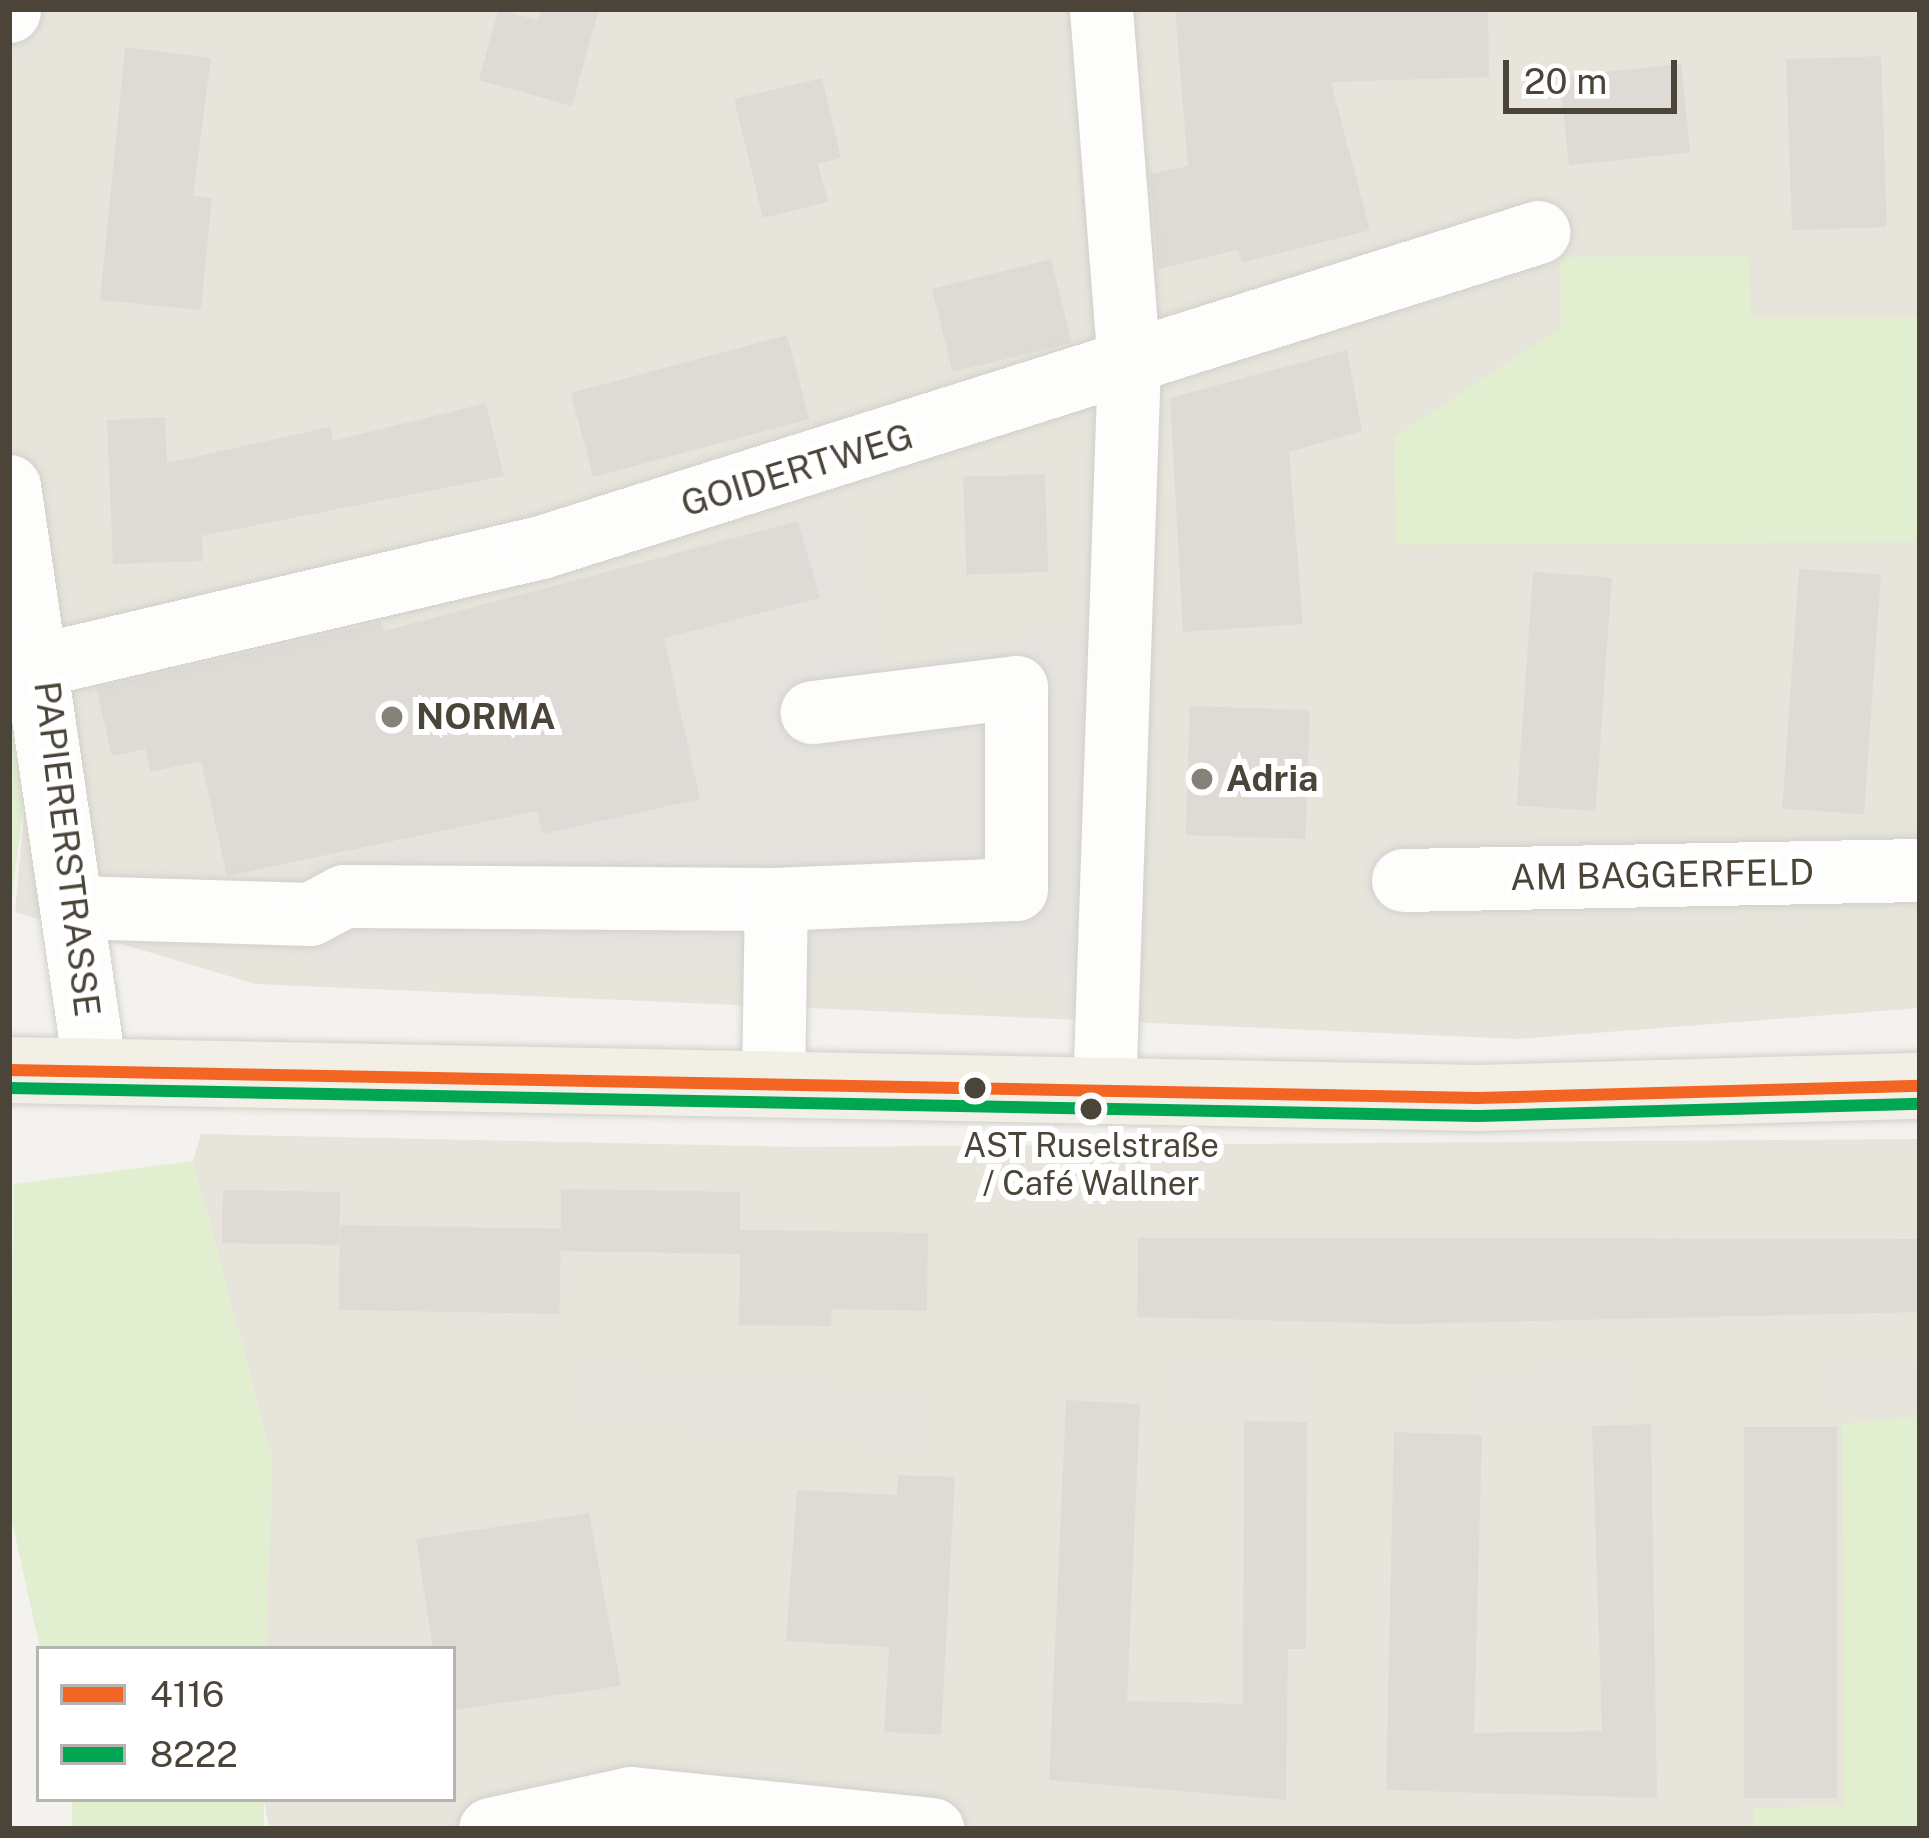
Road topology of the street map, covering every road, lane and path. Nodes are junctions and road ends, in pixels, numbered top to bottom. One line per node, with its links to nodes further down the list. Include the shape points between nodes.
1 (1101, 9): 3 (street)
2 (1538, 232): 3 (street, GOIDERTWEG)
3 (1129, 362): 5 (street, GOIDERTWEG, via 541,547); 15 (street)
4 (9, 485): 5 (street, PAPIERERSTRASSE)
5 (43, 664): 10 (street, PAPIERERSTRASSE)
6 (812, 712): 9 (street, via 1016,687 1016,889)
7 (1920, 870): 8 (street, AM BAGGERFELD)
8 (1403, 880)
9 (776, 898): 10 (street, via 344,896 310,914); 13 (street)
10 (74, 907): 12 (street, PAPIERERSTRASSE)
11 (9, 1070): 12 (main road)
12 (95, 1071): 13 (main road)
13 (773, 1084): 15 (main road)
14 (1920, 1086): 15 (main road, via 1478,1098)
15 (1104, 1092)
16 (490, 1829): 17 (street, via 632,1798)
17 (932, 1829)

